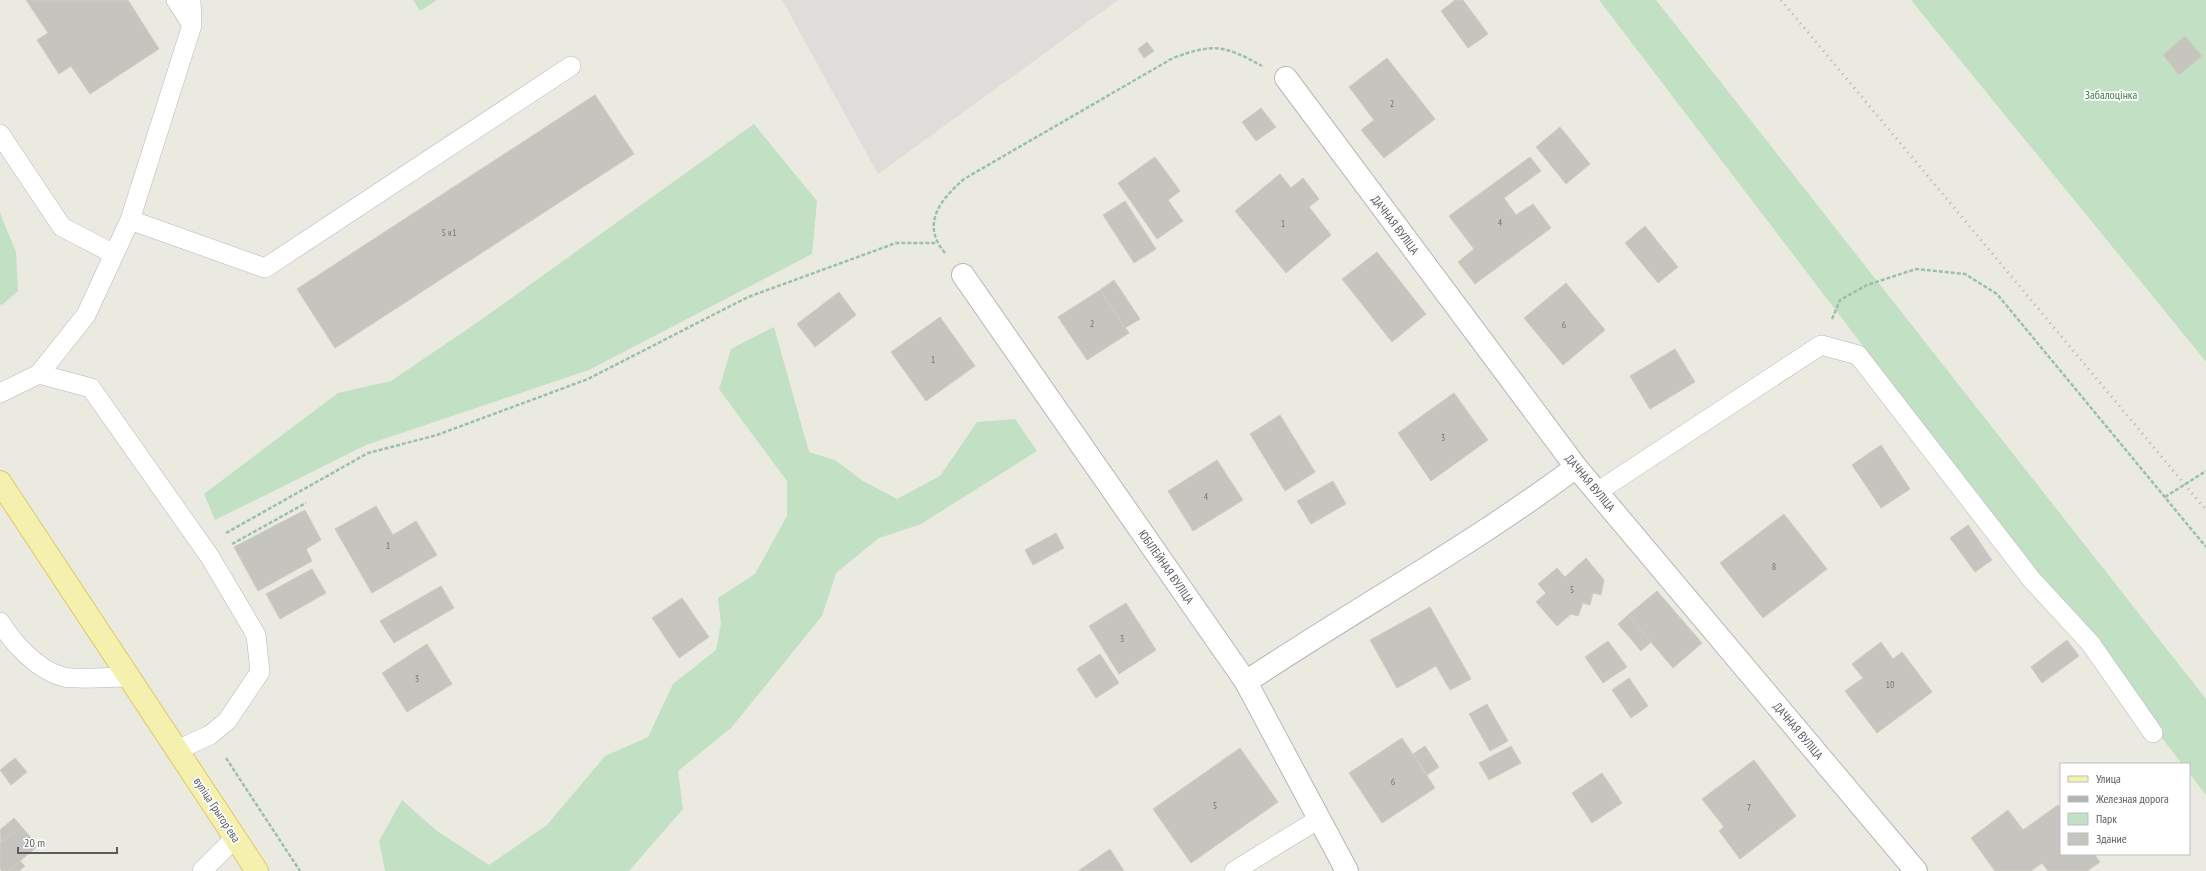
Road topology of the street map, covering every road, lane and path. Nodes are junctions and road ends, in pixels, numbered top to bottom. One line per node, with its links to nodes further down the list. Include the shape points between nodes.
1 (176, 0): 3 (lane)
2 (191, 0): 3 (lane)
3 (192, 25): 7 (lane)
4 (571, 66): 7 (lane, via 265,268)
5 (1286, 78): 8 (path, via 1235,51 1200,48 1173,58 964,179 946,194 934,215); 14 (street, ДАЧНАЯ ВУЛІЦА)
6 (0, 134): 9 (lane, via 62,227)
7 (130, 220): 9 (lane)
8 (936, 243): 10 (path); 21 (path, via 896,243 748,297 588,379 437,435 368,453)
9 (114, 254): 12 (lane, via 86,314)
10 (963, 275): 24 (street, ЮБІЛЕЙНАЯ ВУЛІЦА)
11 (1840, 300): 18 (path, via 1867,285 1916,269 1965,274 1997,294)
12 (39, 374): 13 (lane); 21 (lane, via 91,388)
13 (0, 393)
14 (1576, 467): 17 (street, ДАЧНАЯ ВУЛІЦА); 24 (street, via 1529,503 1297,647)
15 (2206, 471): 18 (path)
16 (0, 482): 23 (main road, вуліца Грыгорʼева)
17 (1597, 492): 25 (lane, via 1821,345 1858,355 2032,580 2091,644); 35 (street, ДАЧНАЯ ВУЛІЦА)
18 (2165, 497): 20 (path)
19 (306, 503): 21 (path)
20 (2206, 547)
21 (206, 552): 26 (lane, via 256,635 260,672 227,721)
22 (0, 622): 23 (lane, via 38,665 64,677)
23 (128, 677): 27 (main road, вуліца Грыгорʼева)
24 (1246, 682): 28 (street, ЮБІЛЕЙНАЯ ВУЛІЦА)
25 (2153, 734)
26 (210, 735): 27 (lane); 32 (path)
27 (177, 750): 29 (main road, вуліца Грыгорʼева)
28 (1319, 819): 33 (lane); 34 (street, ЮБІЛЕЙНАЯ ВУЛІЦА)
29 (235, 838): 30 (lane); 31 (main road, вуліца Грыгорʼева)
30 (202, 871)
31 (257, 871)
32 (300, 871)
33 (1234, 871)
34 (1347, 871)
35 (1916, 871)

